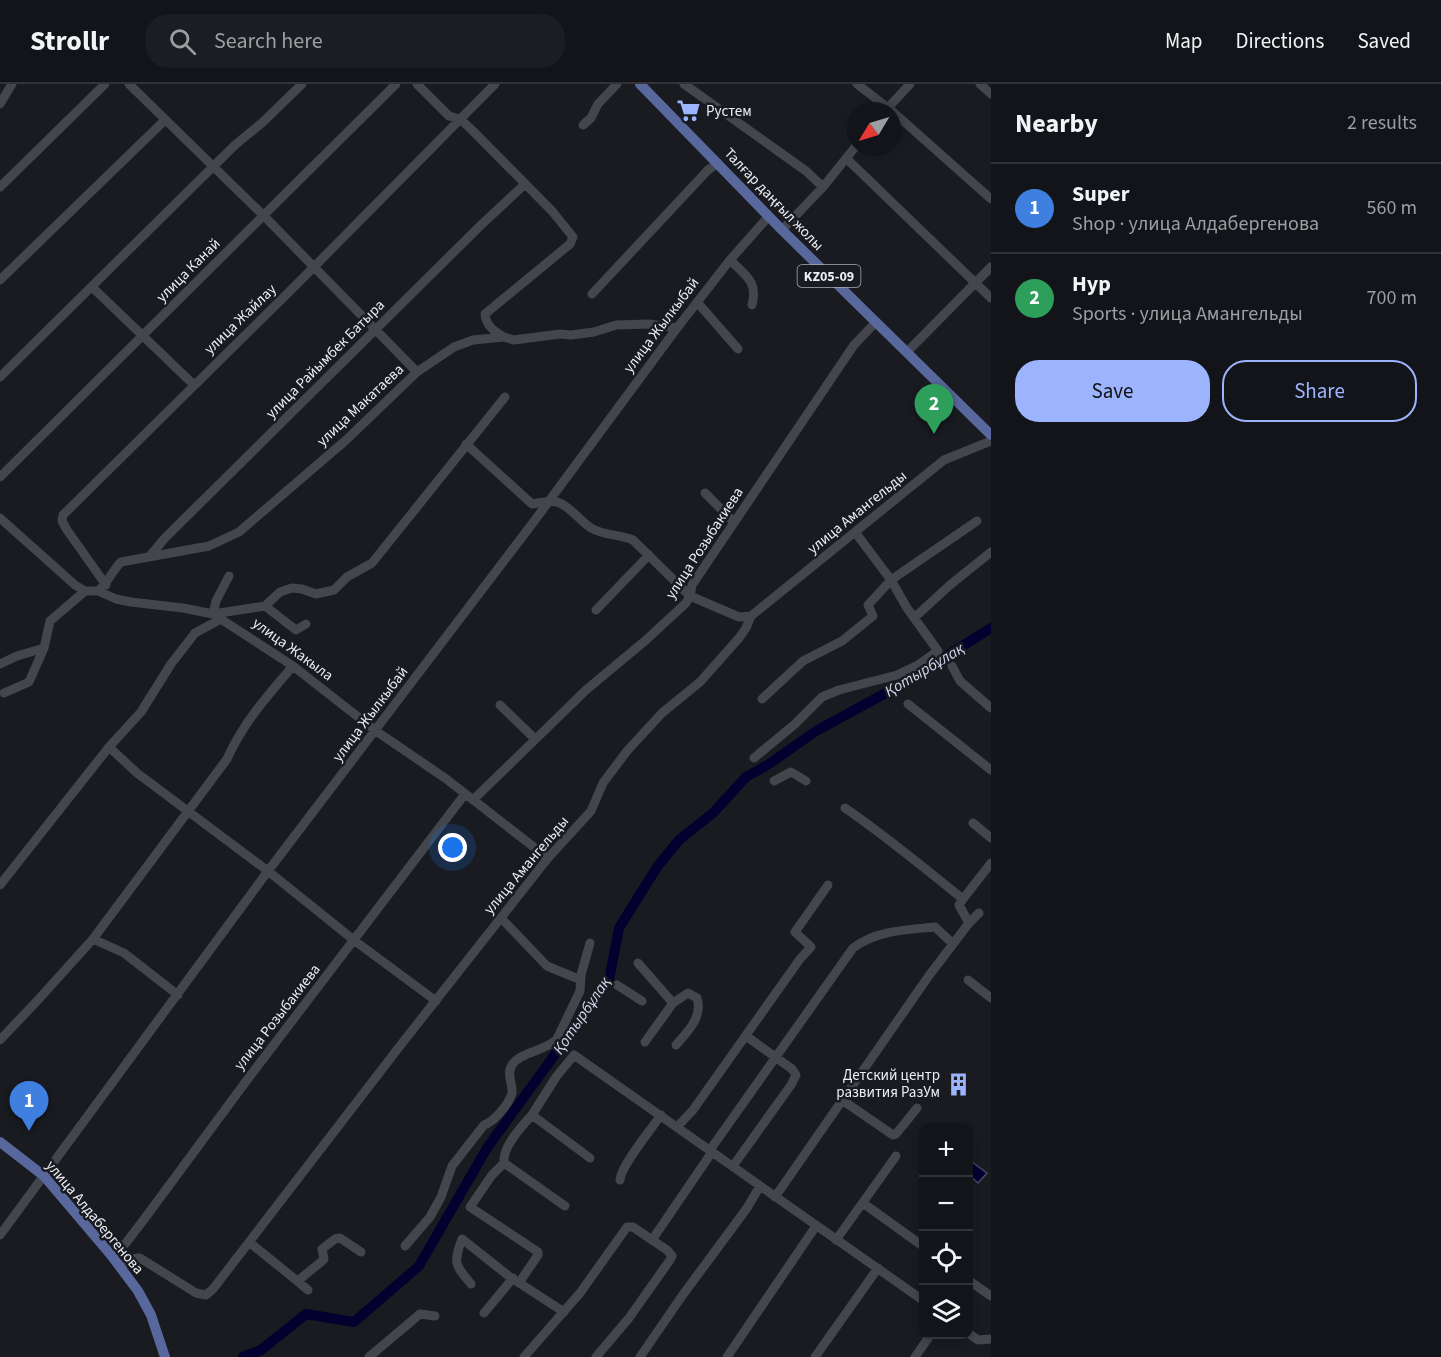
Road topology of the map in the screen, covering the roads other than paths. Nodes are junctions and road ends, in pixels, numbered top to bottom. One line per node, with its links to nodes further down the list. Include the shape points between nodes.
1 (12, 84): 17 (street)
2 (105, 84): 27 (street)
3 (129, 84): 19 (street)
4 (302, 84): 25 (street)
5 (396, 84): 30 (street, улица Канай)
6 (417, 84): 18 (street, via 449,116)
7 (495, 84): 18 (street, улица Жайлау)
8 (616, 84): 21 (street)
9 (640, 84): 24 (main road, Талғар даңғыл жолы / KZ05-09)
10 (684, 84): 28 (street)
11 (856, 84): 15 (street)
12 (910, 84): 16 (street)
13 (980, 84): 14 (street)
14 (991, 94)
15 (879, 102)
16 (895, 102)
17 (0, 104)
18 (460, 119): 26 (street); 34 (street, улица Жайлау)
19 (165, 120): 25 (street); 36 (street)
20 (901, 121): 29 (street)
21 (583, 125)
22 (849, 156): 23 (street)
23 (847, 159): 28 (street); 37 (street)
24 (718, 163): 31 (main road, Талғар даңғыл жолы / KZ05-09); 39 (street)
25 (214, 167): 30 (street); 38 (street)
26 (525, 184): 45 (street, улица Райымбек Батыра); 47 (street, via 573,237 570,244 485,314 494,331)
27 (0, 187)
28 (823, 187): 32 (street)
29 (991, 199)
30 (264, 216): 34 (street); 46 (street, улица Канай)
31 (769, 216): 32 (main road, Талғар даңғыл жолы / KZ05-09); 33 (street, улица Жылкыбай)
32 (782, 230): 43 (main road, Талғар даңғыл жолы / KZ05-09)
33 (730, 260): 41 (street, улица Жылкыбай); 42 (street, via 754,286)
34 (313, 266): 45 (street); 52 (street, улица Жайлау)
35 (991, 267): 37 (street)
36 (0, 280)
37 (975, 283): 40 (street); 49 (street)
38 (92, 287): 46 (street); 51 (street)
39 (591, 294)
40 (991, 298)
41 (697, 302): 44 (street, улица Жылкыбай); 48 (street)
42 (752, 305)
43 (876, 322): 49 (main road, Талғар даңғыл жолы / KZ05-09); 64 (street, улица Розыбакиева, via 854,345)
44 (677, 328): 47 (street, улица Макатаева, via 616,325 571,335 514,340); 59 (street, улица Жылкыбай)
45 (376, 329): 50 (street); 68 (street, улица Райымбек Батыра)
46 (143, 336): 52 (street); 57 (street, улица Канай)
47 (504, 337): 50 (street, улица Макатаева, via 473,340 454,347)
48 (738, 348)
49 (907, 352): 54 (main road, Талғар даңғыл жолы / KZ05-09)
50 (417, 372): 68 (street, улица Макатаева, via 345,441 239,532 208,546)
51 (0, 377)
52 (194, 385): 71 (street, улица Жайлау, via 63,515 62,521)
53 (505, 397): 56 (street)
54 (991, 435)
55 (991, 441): 65 (street, улица Амангельды, via 944,460)
56 (466, 444): 60 (street); 74 (street, via 372,563 347,577 334,590 316,594 292,588 280,592)
57 (0, 477)
58 (705, 493): 64 (street)
59 (548, 502): 60 (street); 62 (street, улица Жылкыбай); 67 (street, via 561,503 590,527 607,535 633,540)
60 (532, 504): 62 (street)
61 (0, 518): 72 (street)
62 (535, 520): 89 (street, улица Жылкыбай)
63 (977, 521): 70 (street)
64 (734, 522): 73 (street, улица Розыбакиева, via 692,585)
65 (855, 532): 70 (street); 77 (street, улица Амангельды)
66 (991, 552): 78 (street)
67 (649, 555): 73 (street); 75 (street)
68 (148, 557): 71 (street, улица Макатаева, via 122,562)
69 (229, 576): 76 (street, via 216,601)
70 (891, 580): 78 (street); 85 (street, via 868,604 873,616 868,621 842,641 804,661)
71 (102, 588): 72 (street, улица Жакыла); 76 (street, улица Жакыла, via 116,599)
72 (85, 591): 80 (street, via 50,621)
73 (690, 596): 77 (street, via 739,616); 90 (street, улица Розыбакиева, via 675,615)
74 (265, 606): 76 (street); 79 (street, via 296,630)
75 (596, 610)
76 (217, 616): 82 (street, улица Жакыла); 91 (street, via 195,633 141,712)
77 (751, 616): 101 (street, улица Амангельды, via 740,638 700,682 662,713 627,751 603,783 591,811)
78 (914, 618): 92 (street, via 938,651 897,675 822,697)
79 (306, 624)
80 (44, 648): 81 (street); 84 (street, via 29,682)
81 (0, 664)
82 (293, 666): 89 (street, улица Жакыла); 98 (street, via 243,728 227,759)
83 (952, 666): 88 (street, via 960,681)
84 (4, 693)
85 (762, 699)
86 (908, 704): 93 (street)
87 (500, 705): 90 (street)
88 (991, 708)
89 (376, 731): 96 (street, улица Жакыла); 103 (street, улица Жылкыбай)
90 (535, 739): 96 (street, улица Розыбакиева)
91 (109, 747): 98 (street); 104 (street)
92 (754, 758)
93 (991, 770)
94 (774, 781): 95 (street, via 791,772)
95 (806, 781)
96 (469, 797): 101 (street, улица Жакыла); 111 (street, улица Розыбакиева)
97 (845, 808): 106 (street)
98 (189, 812): 103 (street); 110 (street)
99 (973, 823): 100 (street)
100 (991, 838)
101 (548, 858): 108 (street, улица Амангельды)
102 (991, 863): 106 (street)
103 (268, 871): 111 (street); 118 (street, улица Жылкыбай)
104 (0, 885)
105 (828, 885): 123 (street, via 795,932 811,947)
106 (963, 900): 109 (street, via 959,905)
107 (979, 913): 109 (street)
108 (501, 918): 115 (street, via 546,966); 120 (street, улица Амангельды)
109 (969, 923): 113 (street)
110 (93, 939): 118 (street, via 124,953); 124 (street)
111 (355, 941): 120 (street); 153 (street, улица Розыбакиева, via 126,1243)
112 (590, 943): 115 (street)
113 (953, 944): 127 (street, via 935,927 893,931 864,940 853,948); 128 (street)
114 (638, 963): 122 (street)
115 (581, 978): 151 (street, via 580,991 557,1039 512,1064 512,1093 503,1109 492,1123 484,1125 452,1166 430,1217)
116 (968, 980): 119 (street)
117 (617, 985): 121 (street)
118 (178, 995): 139 (street, улица Жылкыбай)
119 (991, 998)
120 (436, 1001): 149 (street, улица Амангельды)
121 (642, 1001)
122 (673, 1003): 125 (street); 126 (street, via 688,993 698,998 700,1006 697,1019)
123 (746, 1036): 127 (street); 132 (street)
124 (0, 1040)
125 (645, 1042)
126 (676, 1045)
127 (775, 1057): 134 (street); 138 (street, via 796,1075)
128 (842, 1100): 129 (street, via 893,1135); 142 (street)
129 (917, 1108)
130 (532, 1115): 131 (street, via 574,1055); 136 (street); 137 (street, via 510,1144)
131 (661, 1115): 132 (street); 140 (street)
132 (678, 1126): 134 (street)
133 (0, 1142): 139 (main road, улица Алдабергенова)
134 (711, 1151): 138 (street); 147 (street)
135 (896, 1156): 143 (street)
136 (590, 1158)
137 (504, 1162): 144 (street); 157 (street, via 470,1207 537,1252)
138 (733, 1166): 141 (street)
139 (44, 1176): 146 (street, улица Жылкыбай); 153 (main road, улица Алдабергенова)
140 (620, 1180)
141 (760, 1186): 142 (street); 173 (street)
142 (776, 1197): 145 (street)
143 (863, 1203): 148 (street); 150 (street)
144 (565, 1206)
145 (816, 1226): 148 (street); 174 (street)
146 (0, 1235)
147 (652, 1240): 163 (street, via 627,1227); 172 (street, via 672,1256)
148 (836, 1240): 155 (street)
149 (249, 1242): 154 (street, улица Амангельды, via 206,1295 196,1293 140,1258 129,1259); 156 (street)
150 (919, 1243)
151 (405, 1246)
152 (361, 1252): 156 (street, via 340,1238 335,1239 322,1249 324,1259)
153 (111, 1255): 154 (main road, улица Алдабергенова)
154 (120, 1268): 169 (main road, улица Алдабергенова, via 151,1316)
155 (878, 1268): 162 (street); 175 (street)
156 (296, 1280): 160 (street)
157 (516, 1281): 159 (street, via 462,1239 456,1266); 163 (street); 164 (street)
158 (973, 1283): 161 (street)
159 (471, 1284)
160 (308, 1290)
161 (991, 1296)
162 (919, 1297)
163 (564, 1312): 171 (street)
164 (484, 1314)
165 (435, 1316): 170 (street, via 420,1314)
166 (973, 1336): 168 (street, via 978,1340)
167 (928, 1339): 176 (street)
168 (991, 1339)
169 (165, 1357)
170 (369, 1357)
171 (524, 1357)
172 (596, 1357)
173 (640, 1357)
174 (727, 1357)
175 (815, 1357)
176 (915, 1357)

